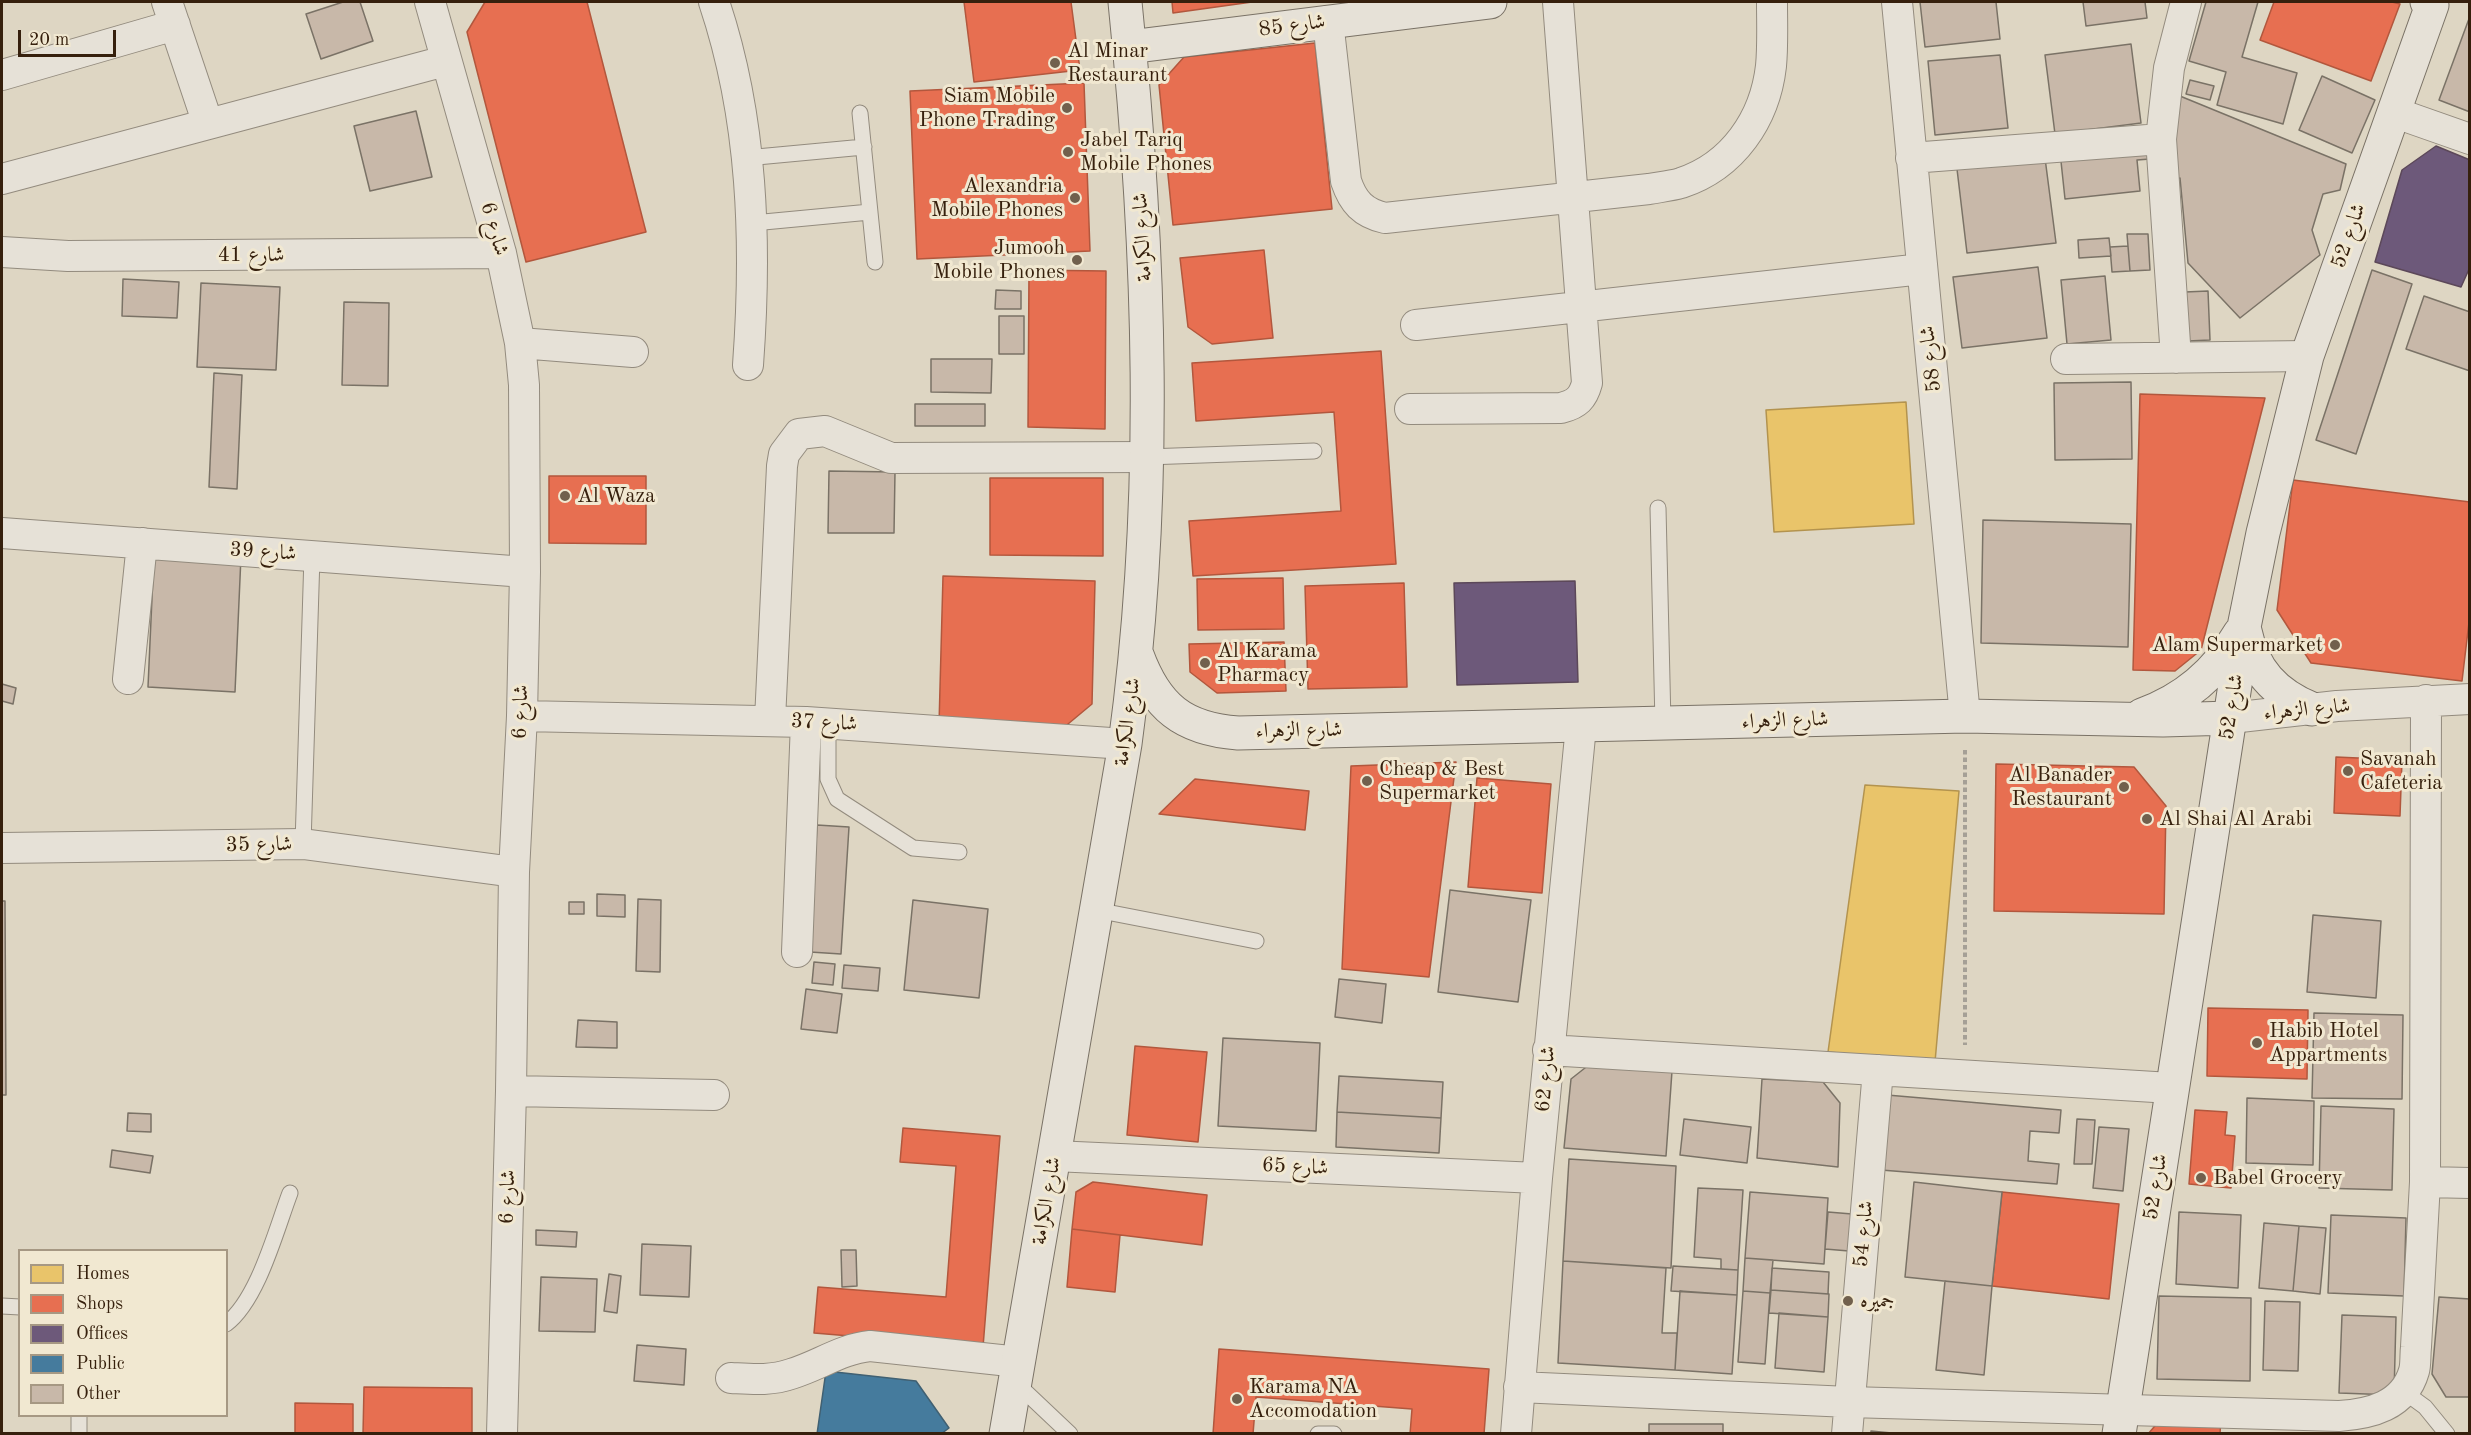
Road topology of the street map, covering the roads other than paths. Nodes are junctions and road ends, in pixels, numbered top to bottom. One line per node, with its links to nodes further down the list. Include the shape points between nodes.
1 (430, 2): 14 (street, شارع 6)
2 (714, 2): 22 (street, via 735,81)
3 (1125, 2): 13 (main road, شارع الكرامة)
4 (1490, 2): 10 (main road, شارع 85)
5 (1558, 2): 25 (street)
6 (1772, 2): 25 (street, via 1771,66 1766,97 1753,126 1734,150 1709,170 1680,183)
7 (1897, 2): 23 (street, شارع 58)
8 (2186, 2): 19 (street, via 2169,68)
9 (2431, 3): 16 (main road, شارع 52)
10 (1423, 6): 12 (main road, شارع 85)
11 (171, 13): 15 (street); 18 (street)
12 (1328, 21): 13 (main road, شارع 85); 25 (street, via 1346,181 1350,195 1371,215 1385,218)
13 (1129, 47): 42 (main road, شارع الكرامة, via 1145,252)
14 (445, 61): 18 (street); 29 (street, شارع 6)
15 (2, 75)
16 (2393, 112): 20 (street); 36 (main road, شارع 52)
17 (860, 113): 21 (lane)
18 (208, 124): 24 (street)
19 (2161, 139): 23 (street); 37 (street)
20 (2469, 139)
21 (864, 147): 22 (lane); 26 (lane)
22 (746, 158): 27 (street)
23 (1911, 158): 31 (street, شارع 58)
24 (2, 179)
25 (1573, 197): 32 (street)
26 (870, 212): 27 (lane); 30 (lane)
27 (753, 223): 39 (street)
28 (2, 252): 29 (street, شارع 41, via 60,256)
29 (501, 253): 34 (street, شارع 6)
30 (875, 262)
31 (1922, 269): 32 (street); 55 (street, شارع 58)
32 (1581, 307): 33 (street); 40 (street, via 1587,383 1579,400 1571,405)
33 (1416, 325)
34 (520, 344): 35 (street); 47 (street, شارع 6, via 525,426)
35 (633, 352)
36 (2307, 356): 37 (street); 48 (main road, شارع 52, via 2263,532)
37 (2176, 358): 38 (street)
38 (2066, 359)
39 (748, 364)
40 (1410, 409)
41 (1314, 451): 42 (lane)
42 (1147, 457): 49 (main road, شارع الكرامة); 58 (street, via 891,458 825,430 800,434 784,454 782,466)
43 (1658, 508): 60 (lane)
44 (2, 533): 45 (street, شارع 39)
45 (142, 543): 46 (street, شارع 39); 50 (street)
46 (312, 556): 47 (street, شارع 39); 63 (lane)
47 (525, 572): 54 (street, شارع 6)
48 (2244, 627): 53 (main road, via 2255,663 2266,679 2279,692); 56 (main road, شارع 52); 57 (main road, via 2216,668 2197,686 2176,700)
49 (1137, 655): 61 (main road, شارع الزهراء, via 1157,697 1194,725 1216,731); 62 (main road, شارع الكرامة)
50 (128, 679)
51 (2469, 699): 52 (street, شارع الزهراء)
52 (2427, 700): 53 (street, شارع الزهراء); 77 (street)
53 (2312, 709): 56 (street, شارع الزهراء)
54 (522, 716): 58 (street, شارع 37); 66 (street, شارع 6)
55 (1965, 716): 57 (main road, شارع الزهراء); 60 (main road, شارع الزهراء)
56 (2231, 718): 57 (main road, شارع الزهراء); 72 (main road, شارع 52)
57 (2129, 719)
58 (770, 720): 59 (street, شارع 37)
59 (817, 723): 62 (street, شارع 37); 65 (lane, via 828,779 837,799 913,848); 69 (street)
60 (1664, 724): 61 (main road, شارع الزهراء)
61 (1581, 726): 70 (street, شارع 62)
62 (1125, 744): 67 (main road, شارع الكرامة)
63 (303, 844): 64 (street, شارع 35); 66 (street, شارع 35)
64 (2, 848)
65 (959, 852)
66 (514, 872): 73 (street, شارع 6)
67 (1096, 910): 68 (lane); 75 (main road, شارع الكرامة)
68 (1256, 941)
69 (797, 952)
70 (1548, 1050): 71 (street); 76 (street, شارع 62)
71 (1878, 1070): 72 (street); 87 (street, شارع 54)
72 (2171, 1088): 89 (main road, شارع 52)
73 (511, 1091): 74 (street); 91 (street, شارع 6)
74 (714, 1095)
75 (1054, 1156): 76 (street, شارع 65); 83 (main road, شارع الكرامة)
76 (1537, 1178): 85 (street, شارع 62)
77 (2425, 1182): 78 (street); 86 (street, via 2414,1371)
78 (2469, 1183)
79 (290, 1193): 82 (lane, via 257,1281 247,1301)
80 (2, 1306): 81 (lane)
81 (18, 1307)
82 (228, 1322)
83 (1017, 1372): 84 (street, via 870,1346 848,1350 781,1377); 92 (main road); 93 (main road, شارع الكرامة); 94 (lane)
84 (730, 1378)
85 (1519, 1387): 87 (street); 97 (street, شارع 62)
86 (2403, 1392): 89 (street, via 2386,1407 2364,1414); 99 (lane, via 2424,1407)
87 (1849, 1401): 89 (street); 98 (street, شارع 54)
88 (80, 1417): 90 (lane)
89 (2121, 1421)
90 (79, 1434)
91 (502, 1434)
92 (985, 1434)
93 (1006, 1434)
94 (1070, 1434)
95 (1318, 1434): 96 (lane)
96 (1334, 1434)
97 (1516, 1434)
98 (1846, 1434)
99 (2447, 1434)

